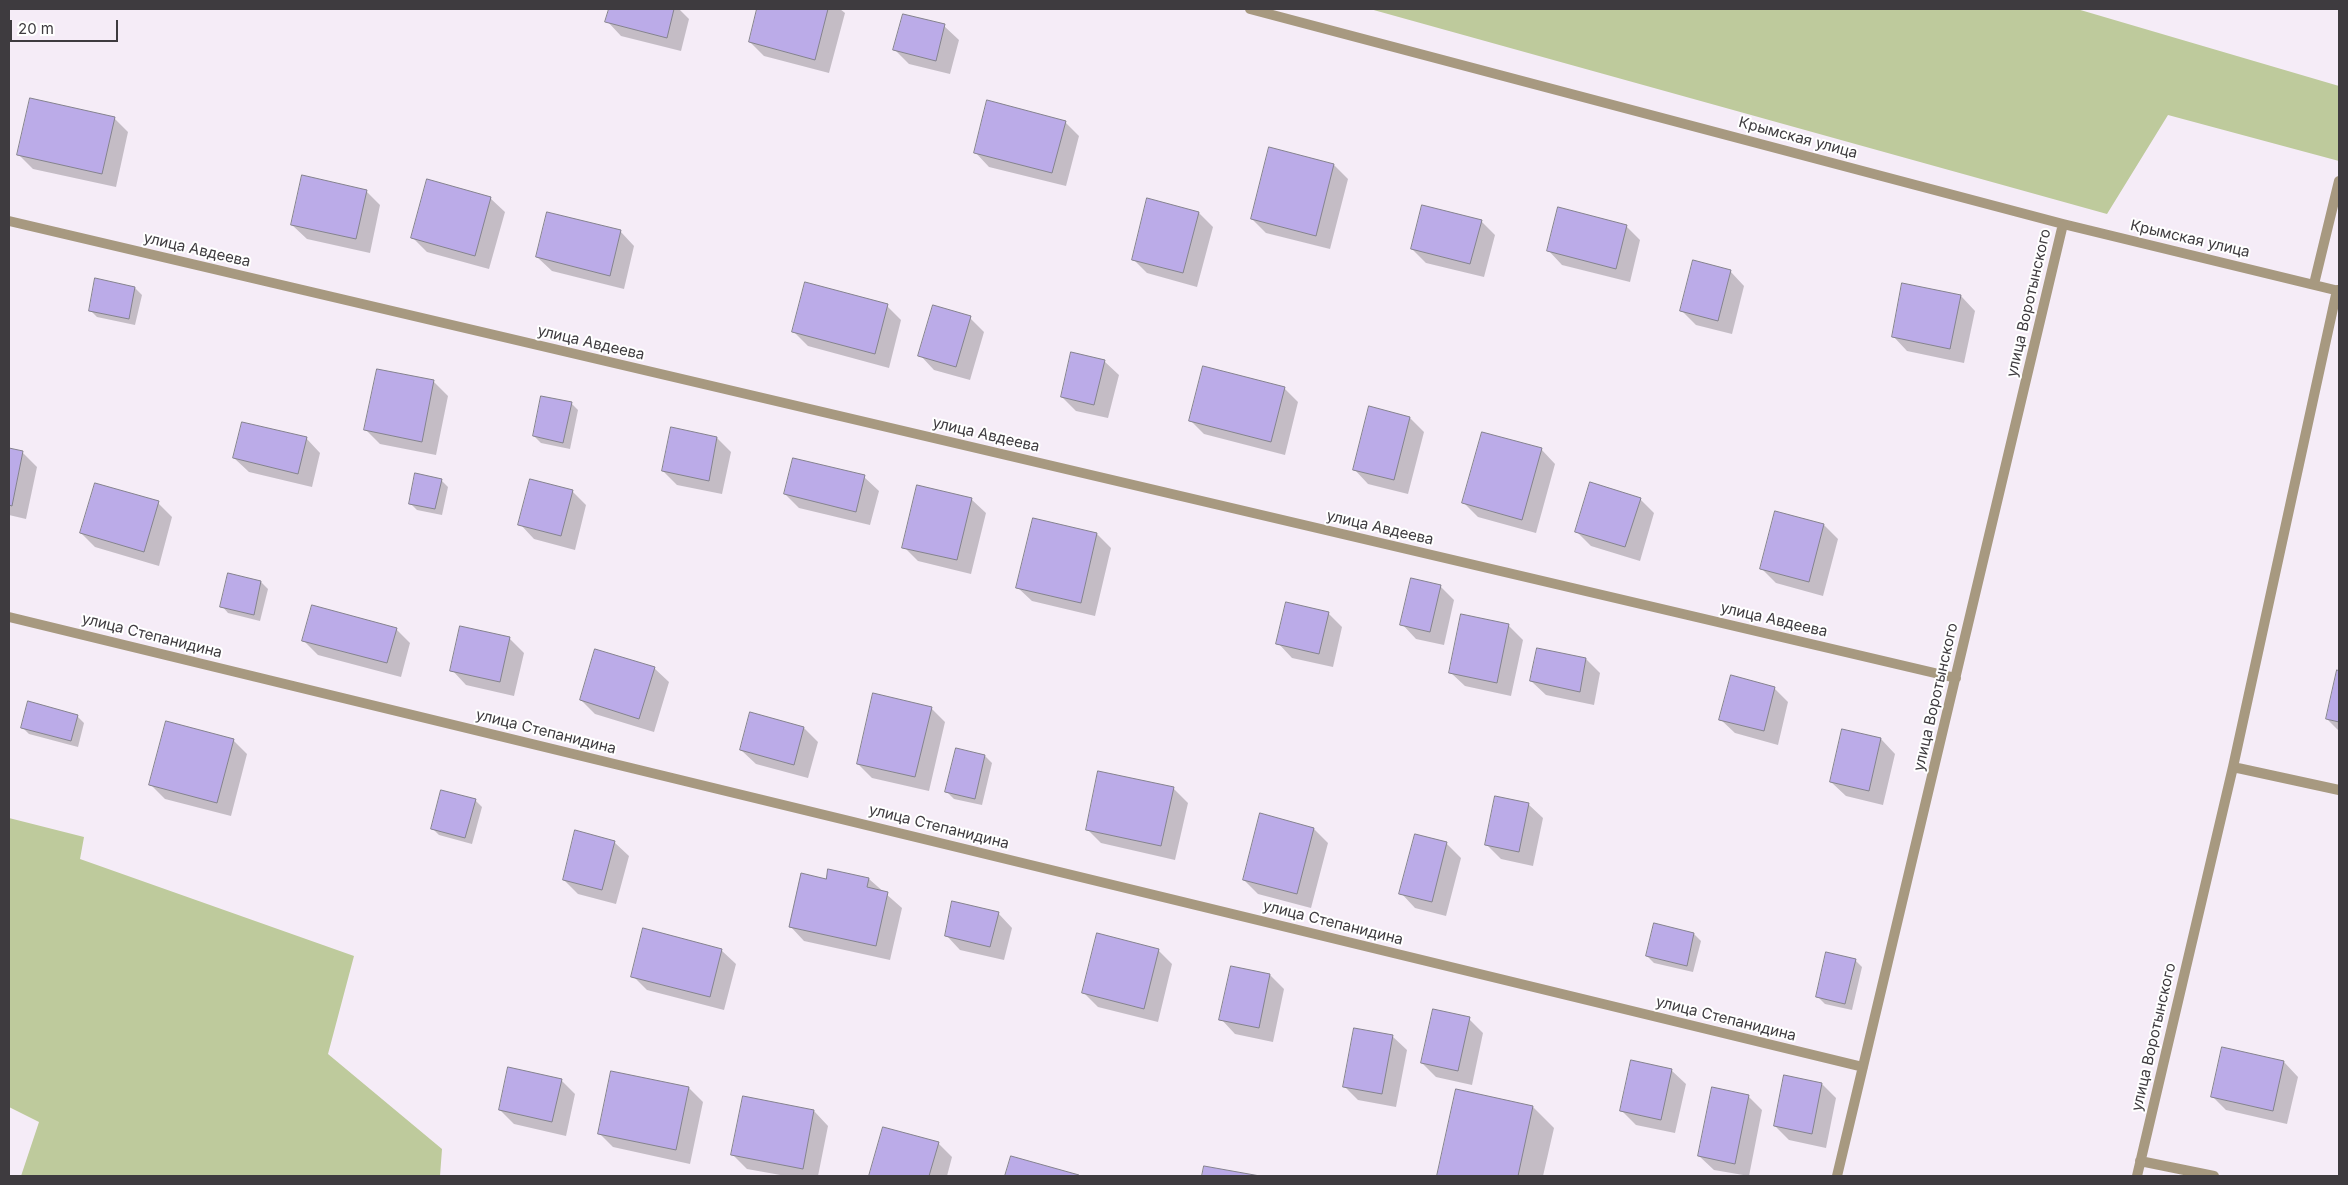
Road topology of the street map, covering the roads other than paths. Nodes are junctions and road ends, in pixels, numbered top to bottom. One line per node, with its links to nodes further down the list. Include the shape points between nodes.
1 (1250, 9): 4 (street, Крымская улица)
2 (2339, 181): 5 (street)
3 (9, 222): 8 (street, улица Авдеева)
4 (2063, 224): 5 (street, Крымская улица); 8 (street, улица Воротынского)
5 (2314, 284): 6 (street, Крымская улица)
6 (2338, 291): 9 (street, улица Воротынского)
7 (9, 616): 11 (street, улица Степанидина)
8 (1956, 678): 11 (street, улица Воротынского)
9 (2233, 767): 10 (street); 12 (street, улица Воротынского)
10 (2339, 790)
11 (1862, 1068): 13 (street, улица Воротынского)
12 (2140, 1161): 14 (street, улица Воротынского); 15 (street)
13 (1837, 1176)
14 (2137, 1176)
15 (2214, 1176)

